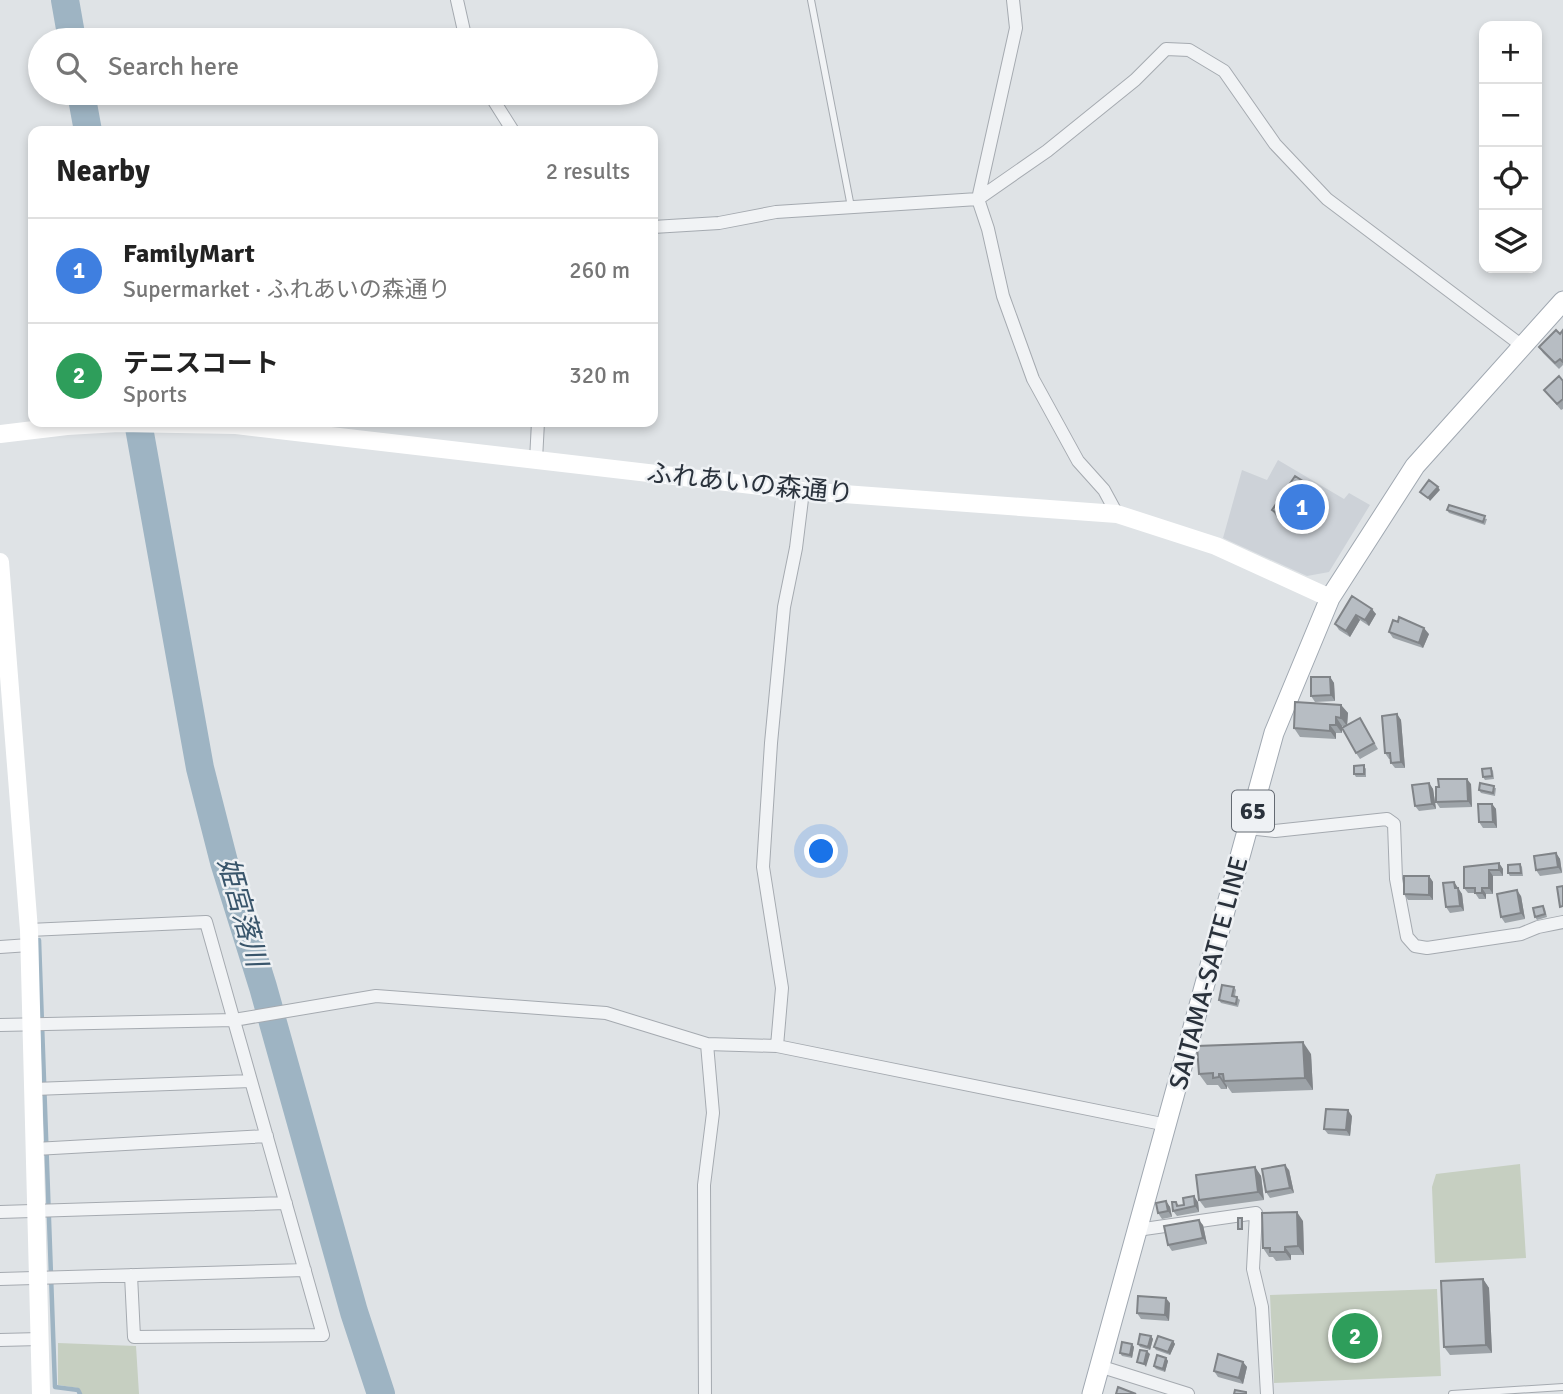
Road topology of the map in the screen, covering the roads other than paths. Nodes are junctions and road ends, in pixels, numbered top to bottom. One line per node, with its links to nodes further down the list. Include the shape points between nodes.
1 (457, 0): 4 (street)
2 (811, 0): 8 (lane)
3 (1013, 0): 7 (street, via 1016,28)
4 (463, 28)
5 (497, 105): 6 (street)
6 (510, 126)
7 (978, 199): 8 (street); 11 (street, via 1047,151 1166,49 1189,50 1224,71 1275,144 1327,199); 18 (street, via 1003,296 1032,379 1078,461 1104,489)
8 (851, 207): 9 (street)
9 (658, 227)
10 (1563, 301): 11 (main road, SAITAMA-SATTE LINE / 65)
11 (1521, 345): 20 (main road, SAITAMA-SATTE LINE / 65, via 1415,466)
12 (58, 427): 15 (street)
13 (253, 427): 16 (street, ふれあいの森通り)
14 (538, 427): 16 (street)
15 (0, 434)
16 (536, 460): 17 (street, ふれあいの森通り)
17 (803, 491): 18 (street, ふれあいの森通り); 29 (street, via 784,607 763,867 782,988)
18 (1117, 513): 20 (street, ふれあいの森通り, via 1216,546)
19 (0, 562): 23 (street)
20 (1330, 598): 21 (main road, SAITAMA-SATTE LINE / 65, via 1274,733)
21 (1248, 828): 22 (street, via 1275,831 1387,819 1394,824 1396,879 1407,937 1415,946 1521,934); 32 (main road, SAITAMA-SATTE LINE / 65)
22 (1563, 922)
23 (29, 937): 24 (street); 25 (street, via 206,922); 26 (street)
24 (0, 947)
25 (239, 1018): 26 (street); 28 (street, via 376,996 606,1013); 30 (street)
26 (32, 1024): 27 (street); 31 (street)
27 (0, 1025)
28 (707, 1044): 29 (street); 48 (street, via 713,1113 704,1185)
29 (777, 1046): 32 (street)
30 (251, 1081): 31 (street); 33 (street)
31 (34, 1089): 34 (street)
32 (1167, 1125): 38 (main road, SAITAMA-SATTE LINE / 65)
33 (267, 1136): 34 (street); 35 (street)
34 (35, 1149): 36 (street)
35 (286, 1203): 36 (street); 39 (street)
36 (37, 1211): 37 (street); 41 (street)
37 (0, 1212)
38 (1138, 1230): 45 (main road, SAITAMA-SATTE LINE / 65); 51 (street, via 1256,1213 1253,1269 1262,1307)
39 (305, 1270): 40 (street); 40 (street, via 323,1335 134,1336)
40 (131, 1275): 41 (street)
41 (38, 1278): 42 (street); 44 (street)
42 (0, 1279)
43 (0, 1339): 44 (street)
44 (40, 1339): 47 (street)
45 (1100, 1366): 49 (main road, SAITAMA-SATTE LINE / 65); 50 (street)
46 (1563, 1387): 52 (lane)
47 (41, 1394)
48 (705, 1394)
49 (1092, 1394)
50 (1188, 1394)
51 (1267, 1394)
52 (1452, 1394)

